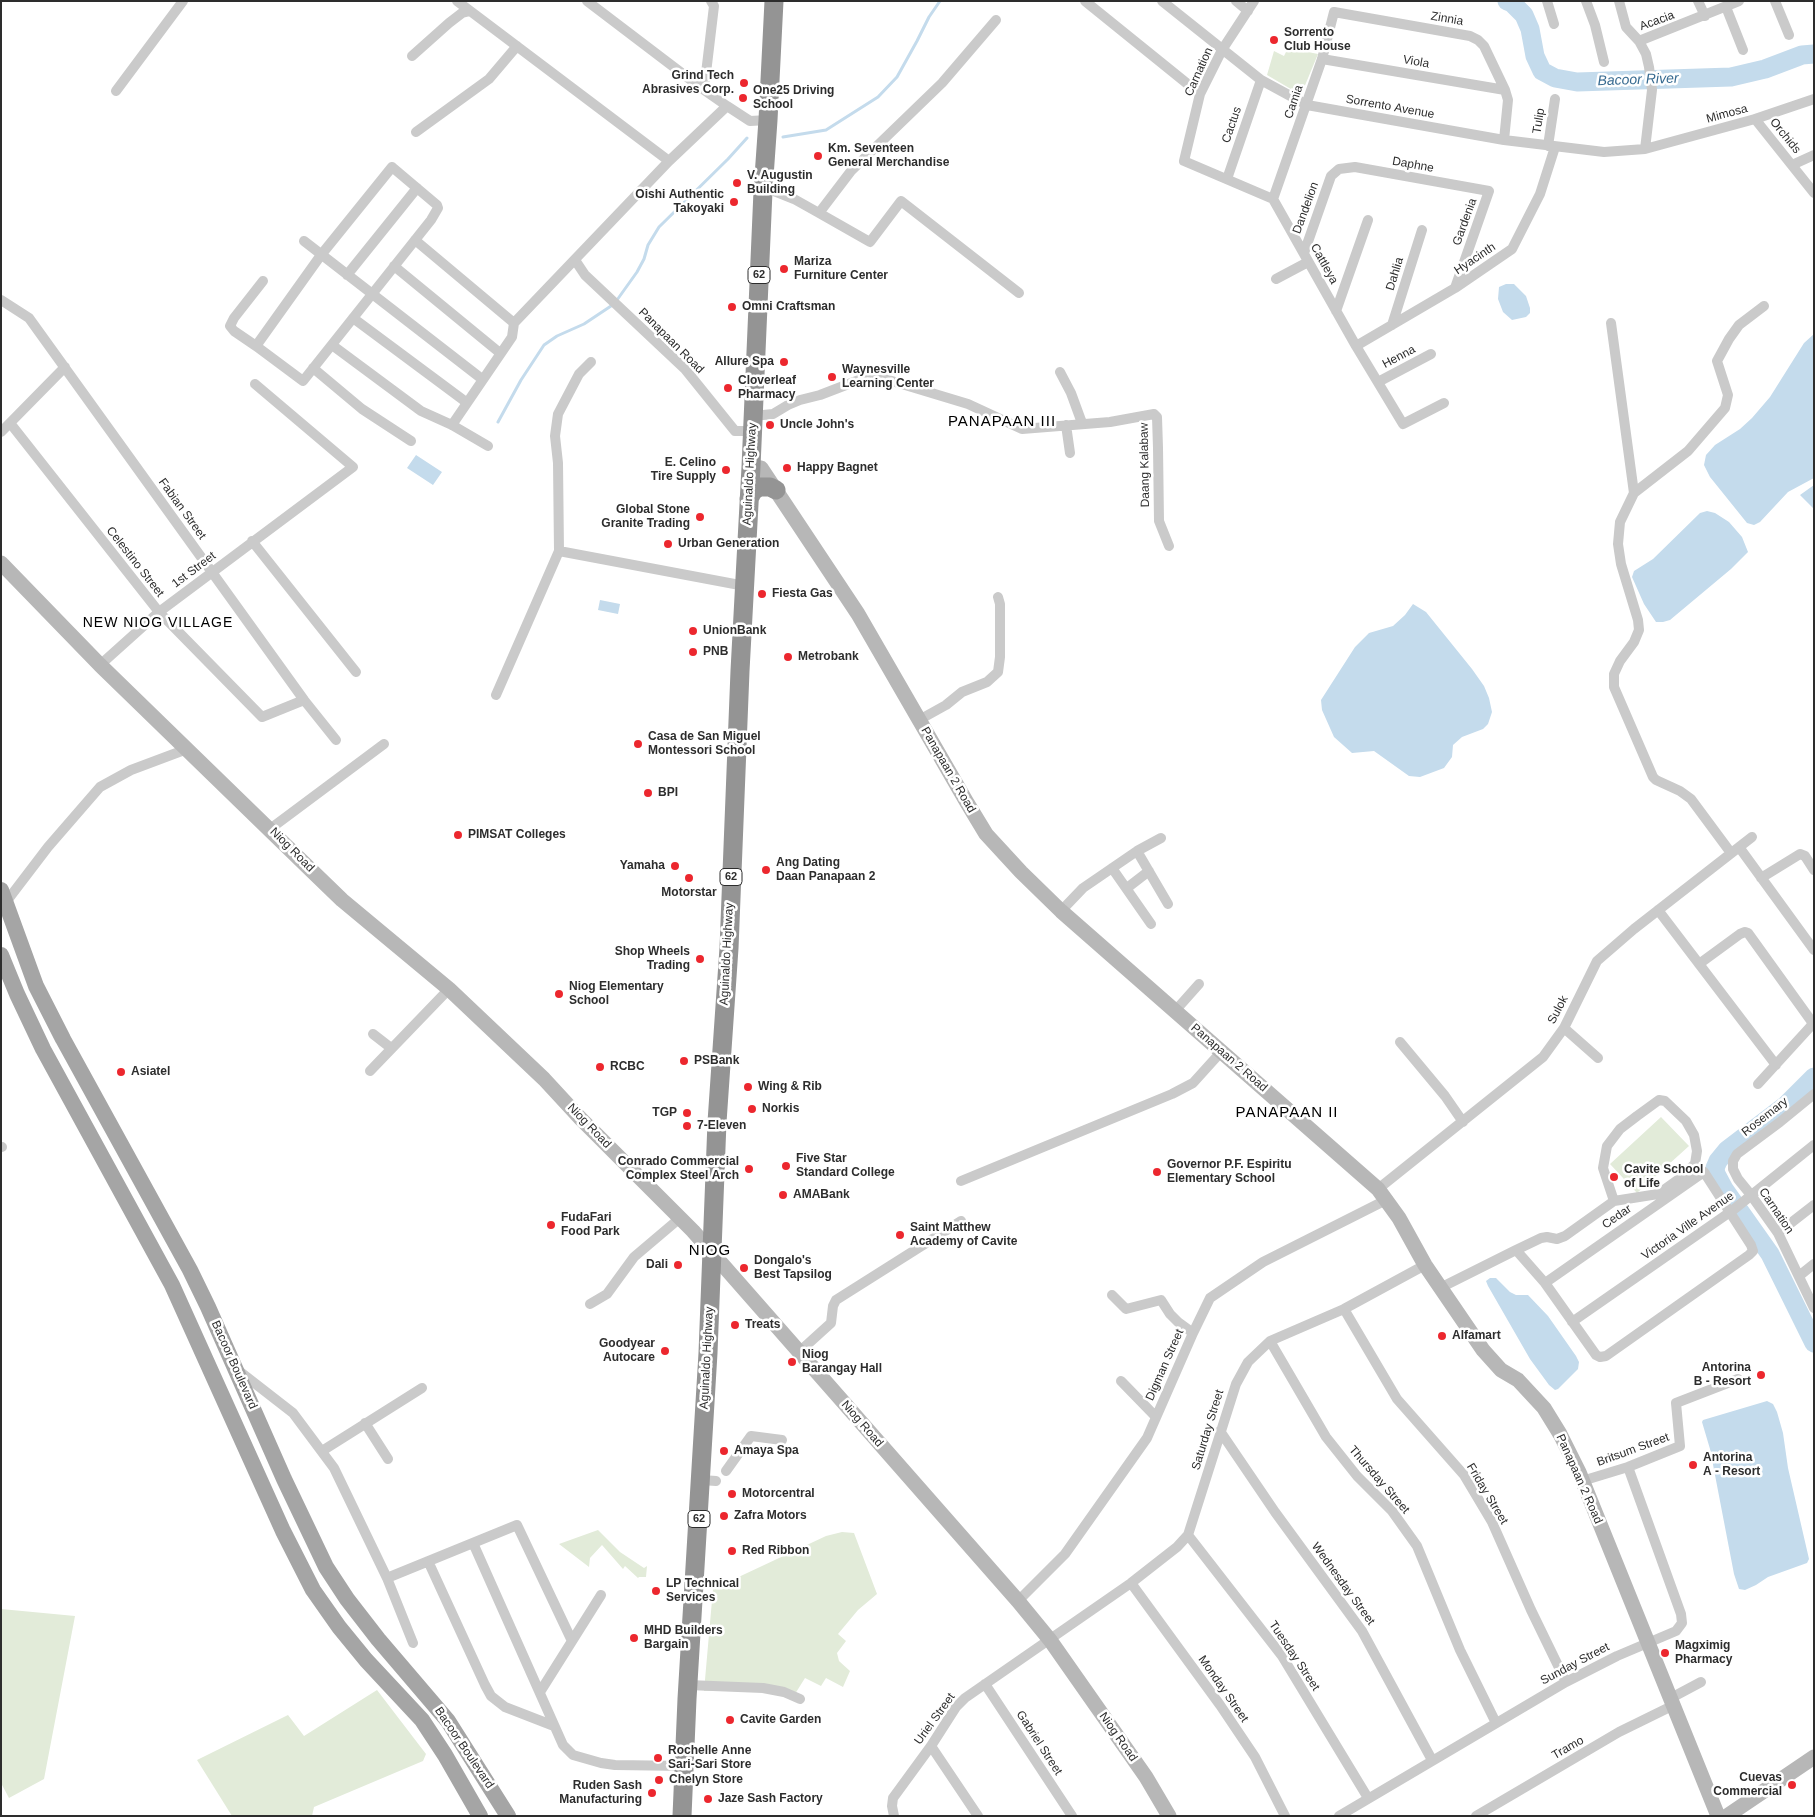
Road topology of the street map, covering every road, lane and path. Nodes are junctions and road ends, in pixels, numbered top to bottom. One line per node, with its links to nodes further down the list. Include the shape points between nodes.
1 (183, 1): 34 (street)
2 (457, 1): 17 (street)
3 (587, 1): 32 (street)
4 (711, 1): 32 (street, via 714,6)
5 (774, 1): 41 (highway, Aguinaldo Highway / 62)
6 (1085, 1): 35 (street)
7 (1162, 1): 26 (street, Sorrento Avenue)
8 (1236, 1): 18 (street)
9 (1254, 1): 18 (street, Carnation)
10 (1547, 1): 22 (street)
11 (1586, 1): 30 (street)
12 (1619, 1): 24 (street, via 1626,27)
13 (1698, 1): 20 (street)
14 (1739, 1): 16 (street, Acacia)
15 (1775, 1): 23 (street)
16 (1726, 7): 20 (street, Acacia); 27 (street)
17 (470, 11): 25 (street); 28 (street, via 454,19)
18 (1248, 11): 26 (street, Carnation)
19 (1334, 12): 29 (street, Camia); 33 (street, Zinnia, via 1470,36 1484,46)
20 (1705, 16): 24 (street, Acacia)
21 (996, 20): 56 (street, via 942,84 851,171)
22 (1554, 24)
23 (1789, 35)
24 (1638, 41): 45 (street, via 1646,54 1652,90)
25 (517, 46): 42 (street, via 489,79); 47 (street)
26 (1222, 50): 31 (street, Sorrento Avenue); 35 (street, Carnation)
27 (1743, 50)
28 (412, 56)
29 (1322, 59): 33 (street, Viola); 38 (street, Camia)
30 (1604, 62)
31 (1261, 80): 38 (street, Sorrento Avenue); 50 (street, Cactus)
32 (704, 90): 39 (street)
33 (1505, 90): 43 (street, Zinnia, via 1508,110)
34 (116, 91)
35 (1200, 94): 50 (street, Carnation, via 1184,161)
36 (1814, 99): 40 (street, Mimosa)
37 (1555, 100): 44 (street, Tulip)
38 (1307, 105): 43 (street, Sorrento Avenue); 55 (street, Camia)
39 (727, 106): 41 (street, via 750,121); 47 (street)
40 (1755, 119): 45 (street, Mimosa); 48 (street, Orchids)
41 (768, 120): 52 (highway, Aguinaldo Highway / 62)
42 (416, 132)
43 (1504, 140): 44 (street, Sorrento Avenue)
44 (1552, 146): 45 (street, Sorrento Avenue, via 1604,152); 68 (street, Hyacinth, via 1540,194 1512,249)
45 (1645, 149)
46 (1814, 155): 48 (street)
47 (669, 161): 63 (street)
48 (1792, 165): 54 (street, Orchids)
49 (1334, 172): 53 (street, Daphne, via 1355,167); 62 (street, Dandelion)
50 (1227, 179): 55 (street)
51 (417, 188): 59 (street, via 438,207); 61 (street, via 392,167); 65 (street)
52 (763, 191): 56 (street, via 774,190); 93 (highway, Aguinaldo Highway / 62)
53 (1489, 192): 68 (street, Gardenia)
54 (1814, 193)
55 (1273, 200): 62 (street, Cattleya)
56 (819, 213): 69 (street, via 870,242 901,201)
57 (1368, 220): 73 (street)
58 (1422, 230): 77 (street, Dahlia)
59 (415, 240): 64 (street); 75 (street)
60 (304, 241): 61 (street)
61 (321, 255): 65 (street); 79 (street)
62 (1306, 257): 66 (street); 73 (street, Cattleya)
63 (574, 260): 75 (street); 93 (street, Panapaan Road, via 685,369 735,431)
64 (394, 266): 70 (street); 81 (street)
65 (347, 275): 70 (street)
66 (1276, 279)
67 (263, 281): 79 (street, via 230,326)
68 (1455, 288): 77 (street, Hyacinth)
69 (1019, 293)
70 (372, 294): 74 (street); 87 (street)
71 (1, 300): 84 (street, Fabian Street, via 29,318)
72 (1764, 306): 103 (street, via 1739,325 1717,361 1728,395 1725,408 1688,451)
73 (1336, 311): 80 (street, Cattleya)
74 (353, 318): 78 (street); 90 (street)
75 (514, 323): 81 (street, via 512,336)
76 (1611, 323): 103 (street)
77 (1392, 325): 80 (street, Hyacinth)
78 (332, 344): 85 (street); 95 (street, via 421,411)
79 (256, 346): 85 (street, via 302,381)
80 (1356, 346): 88 (street, Cattleya)
81 (500, 354): 87 (street)
82 (1431, 354): 88 (street, Henna)
83 (591, 362): 107 (street, via 579,374 558,414 555,436)
84 (65, 367): 92 (street); 109 (street, Fabian Street)
85 (313, 368): 98 (street, via 362,409)
86 (1060, 372): 94 (street)
87 (482, 379): 90 (street)
88 (1378, 382): 91 (street, Cattleya, via 1403,424)
89 (255, 384): 105 (street, 1st Street, via 353,467)
90 (466, 402): 95 (street)
91 (1444, 403)
92 (10, 423): 97 (street); 112 (street, Celestino Street)
93 (753, 423): 96 (street, Daang Kalabaw, via 800,400 872,375 968,404 1022,429); 101 (highway, Aguinaldo Highway / 62)
94 (1082, 424): 96 (street, Daang Kalabaw); 106 (street, Daang Kalabaw, via 1156,415 1159,521)
95 (452, 425): 99 (street)
96 (1066, 425): 100 (street)
97 (1, 432)
98 (410, 440)
99 (488, 446)
100 (1070, 453)
101 (751, 467): 102 (street, Panapaan 2 Road, via 760,468); 104 (highway, Aguinaldo Highway / 62)
102 (776, 490): 104 (highway, via 759,487); 117 (street, Panapaan 2 Road, via 858,614)
103 (1634, 494): 124 (street, via 1620,522 1618,544 1639,630 1614,674 1614,687 1652,777 1691,799)
104 (749, 499): 110 (highway, Aguinaldo Highway / 62)
105 (252, 542): 109 (street, 1st Street); 114 (street)
106 (1169, 546)
107 (559, 551): 110 (street); 115 (street)
108 (1, 563): 113 (street, Niog Road)
109 (212, 572): 112 (street, 1st Street); 116 (street, Fabian Street)
110 (745, 586): 167 (highway, Aguinaldo Highway / 62)
111 (998, 597): 117 (street, via 998,672 987,682 962,692)
112 (158, 612): 113 (street, 1st Street); 116 (street, Celestino Street, via 262,716)
113 (100, 665): 120 (street, Niog Road)
114 (356, 672)
115 (496, 695)
116 (304, 700): 118 (street, Fabian Street)
117 (919, 720): 134 (street, Panapaan 2 Road, via 986,834)
118 (336, 740)
119 (384, 744): 121 (street)
120 (187, 750): 121 (street, Niog Road); 131 (street, via 131,770 100,787)
121 (270, 829): 140 (street, Niog Road, via 342,900)
122 (1752, 837): 124 (street, Sulok)
123 (1161, 838): 125 (street)
124 (1735, 850): 129 (street); 133 (street, Sulok)
125 (1137, 851): 126 (street); 128 (street)
126 (1112, 868): 130 (street); 134 (street, via 1083,888)
127 (1814, 870): 129 (street, via 1800,854)
128 (1149, 871): 130 (street); 132 (street)
129 (1761, 878): 136 (street)
130 (1127, 888): 135 (street)
131 (3, 901): 152 (main road, Bacoor Boulevard, via 36,986)
132 (1168, 904)
133 (1658, 910): 138 (street); 142 (street, Sulok, via 1597,961)
134 (1062, 911): 141 (street, Panapaan 2 Road)
135 (1151, 924)
136 (1814, 950)
137 (1, 955): 153 (main road, Bacoor Boulevard, via 43,1049)
138 (1699, 964): 148 (street); 148 (street, via 1740,934 1748,933 1812,1022)
139 (1199, 984): 141 (street)
140 (448, 989): 145 (street); 163 (street, Niog Road, via 544,1079)
141 (1175, 1011): 146 (street, Panapaan 2 Road)
142 (1564, 1028): 147 (street); 154 (street, Sulok, via 1544,1057)
143 (373, 1034): 145 (street)
144 (1400, 1042): 154 (street)
145 (391, 1048): 149 (street)
146 (1221, 1052): 157 (street, via 1193,1083 1172,1094); 158 (street, Panapaan 2 Road)
147 (1598, 1058)
148 (1776, 1065): 150 (street)
149 (370, 1070)
150 (1758, 1084)
151 (1814, 1094): 156 (street, Rosemary, via 1737,1154)
152 (100, 1106): 153 (main road); 181 (main road, Bacoor Boulevard, via 190,1270)
153 (80, 1116): 220 (main road, Bacoor Boulevard, via 172,1285 313,1590 366,1660 422,1720)
154 (1463, 1122): 158 (street, Sulok)
155 (1814, 1145): 159 (street, Victoria Ville Avenue)
156 (1733, 1161): 159 (street, Carnation, via 1733,1169)
157 (961, 1181)
158 (1383, 1194): 169 (street, Panapaan 2 Road); 178 (street, Digman Street, via 1263,1262 1210,1298)
159 (1750, 1197): 162 (street, Victoria Ville Avenue); 165 (street, Carnation)
160 (1614, 1201): 160 (street, via 1658,1194 1695,1164 1694,1135 1686,1121 1664,1101 1659,1100 1637,1116 1607,1146 1603,1168); 166 (street, via 1565,1236 1541,1238)
161 (1814, 1205): 165 (street)
162 (1732, 1211): 171 (street, Cedar, via 1704,1172); 177 (street, Victoria Ville Avenue); 177 (street, via 1753,1251 1606,1356 1596,1355)
163 (680, 1218): 167 (street, Niog Road); 174 (street, via 634,1257 607,1294)
164 (962, 1221): 180 (street, via 836,1300 831,1323)
165 (1778, 1233): 170 (street, Carnation)
166 (1516, 1250): 171 (street); 172 (street)
167 (712, 1253): 180 (street, Niog Road); 208 (highway, Aguinaldo Highway / 62, via 709,1480)
168 (1814, 1264): 170 (street)
169 (1425, 1265): 172 (street, Panapaan 2 Road); 176 (street, Saturday Street)
170 (1798, 1276): 175 (street)
171 (1545, 1283): 177 (street)
172 (1440, 1288): 193 (street, Panapaan 2 Road, via 1483,1350 1544,1408)
173 (1112, 1295): 178 (street, via 1126,1309 1161,1300 1170,1314)
174 (590, 1304)
175 (1814, 1308)
176 (1344, 1309): 179 (street, Saturday Street); 205 (street, Friday Street, via 1398,1399 1464,1475 1492,1522)
177 (1572, 1322)
178 (1193, 1332): 185 (street, Digman Street)
179 (1270, 1341): 187 (street, Saturday Street, via 1248,1362 1236,1384); 212 (street, Thursday Street, via 1326,1438 1392,1511 1416,1546 1460,1650)
180 (800, 1352): 200 (street, Niog Road)
181 (236, 1369): 189 (street, via 294,1413); 219 (main road, Bacoor Boulevard, via 326,1568 378,1639 439,1709)
182 (1738, 1379): 191 (street, Britsum Street, via 1676,1404 1680,1446)
183 (1121, 1382): 185 (street)
184 (422, 1388): 186 (street)
185 (1156, 1417): 200 (street, Digman Street, via 1147,1438 1065,1554)
186 (365, 1423): 189 (street); 190 (street)
187 (1220, 1431): 194 (street, Saturday Street); 216 (street, Wednesday Street, via 1362,1631)
188 (782, 1440): 192 (street, via 751,1436)
189 (322, 1450): 197 (street, via 334,1468)
190 (388, 1459)
191 (1628, 1467): 193 (street, Britsum Street); 204 (street, Sunday Street, via 1682,1623 1676,1630)
192 (726, 1471)
193 (1582, 1481): 204 (street, Panapaan 2 Road)
194 (1188, 1535): 198 (street, Saturday Street); 218 (street, Tuesday Street, via 1282,1656)
195 (473, 1543): 196 (street); 202 (street, via 517,1525); 209 (street)
196 (428, 1561): 197 (street); 213 (street, via 491,1696 506,1707)
197 (387, 1578): 203 (street)
198 (1131, 1584): 201 (street, Saturday Street); 227 (street, Monday Street, via 1255,1758)
199 (601, 1595): 202 (street)
200 (1018, 1601): 201 (street, Niog Road)
201 (1050, 1640): 207 (street, Uriel Street); 226 (street, Niog Road)
202 (572, 1641): 209 (street)
203 (413, 1643)
204 (1647, 1643): 205 (street, Sunday Street); 211 (street, Panapaan 2 Road)
205 (1566, 1682): 212 (street, Sunday Street)
206 (1701, 1682): 211 (street, Tramo)
207 (985, 1684): 214 (street, Uriel Street, via 956,1707); 225 (street, Gabriel Street)
208 (688, 1685): 210 (street, via 763,1688); 217 (highway, Aguinaldo Highway / 62)
209 (540, 1692): 213 (street)
210 (800, 1699)
211 (1672, 1702): 229 (street, Tramo); 230 (street, Panapaan 2 Road)
212 (1496, 1723): 216 (street, Sunday Street)
213 (554, 1726): 217 (street, via 562,1745 573,1755 586,1760 615,1765)
214 (931, 1746): 223 (street, Uriel Street, via 893,1798); 224 (street)
215 (1814, 1757): 231 (street)
216 (1432, 1760): 218 (street, Sunday Street)
217 (685, 1766): 222 (highway, Aguinaldo Highway / 62)
218 (1368, 1798): 228 (street, Sunday Street)
219 (500, 1802): 220 (main road); 221 (main road, Bacoor Boulevard)
220 (480, 1815)
221 (508, 1816)
222 (682, 1816)
223 (894, 1816)
224 (978, 1816)
225 (1072, 1816)
226 (1169, 1816)
227 (1285, 1816)
228 (1338, 1816)
229 (1476, 1816)
230 (1718, 1816)
231 (1727, 1816)

